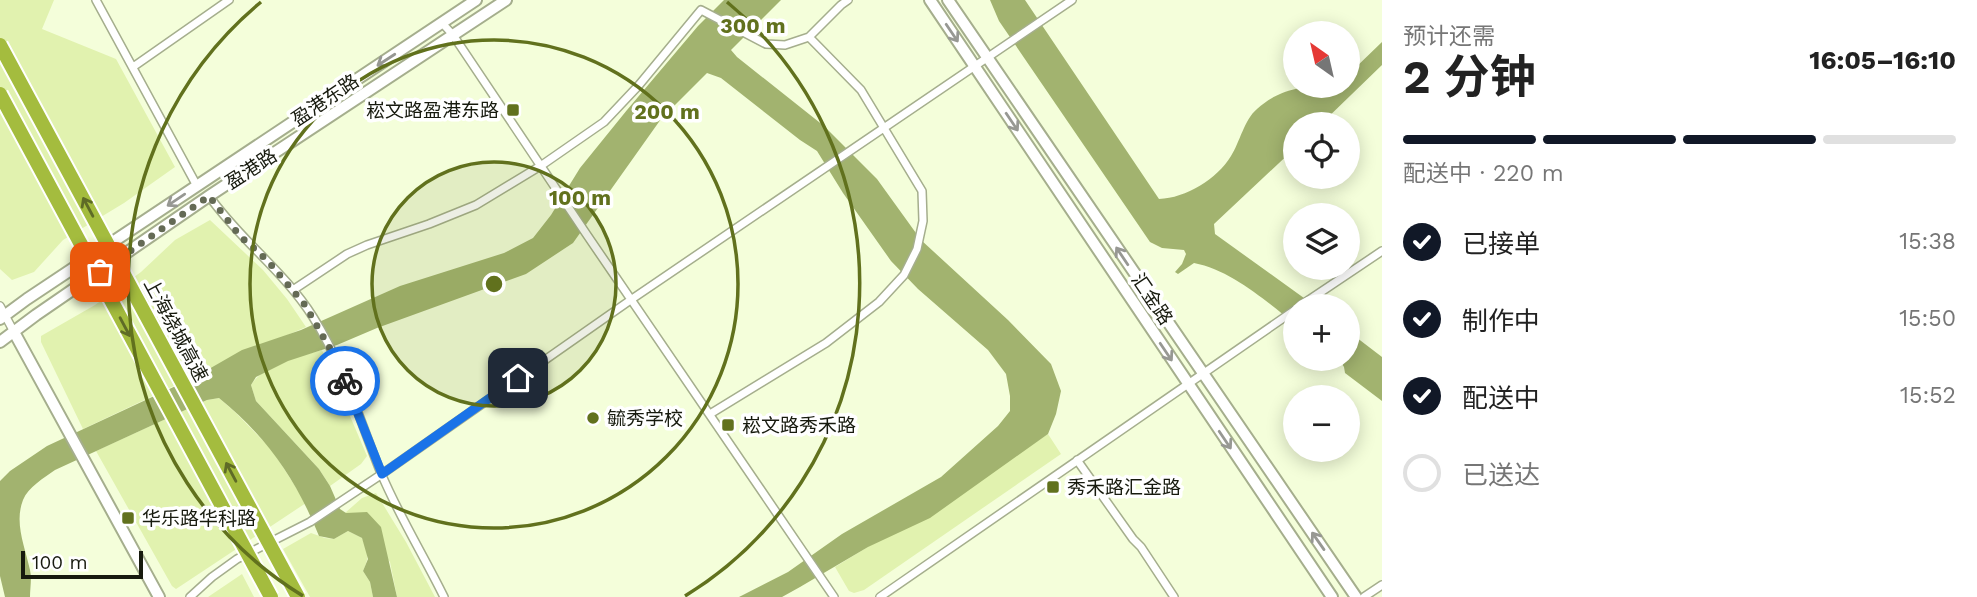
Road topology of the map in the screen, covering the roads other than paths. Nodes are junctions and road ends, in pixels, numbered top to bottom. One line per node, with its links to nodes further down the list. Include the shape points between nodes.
1 (96, 0): 15 (street)
2 (229, 0): 15 (street)
3 (476, 0): 9 (main road, 盈港东路)
4 (506, 0): 10 (main road, 盈港路)
5 (848, 0): 11 (street)
6 (930, 0): 14 (main road, 汇金路, one-way to 14)
7 (948, 0): 13 (main road, 汇金路)
8 (1072, 0): 13 (street)
9 (443, 24): 10 (street); 19 (main road, 盈港东路, one-way to 19)
10 (453, 35): 18 (street); 20 (main road, 盈港路)
11 (809, 37): 17 (street, via 861,90); 18 (street, via 785,45 766,44 701,10 604,122)
12 (0, 44): 38 (highway, 上海绕城高速, one-way to 12, bridge)
13 (986, 57): 14 (street); 29 (main road, 汇金路, one-way to 13)
14 (974, 65): 17 (street); 30 (main road, 汇金路, one-way to 30)
15 (133, 67): 19 (street)
16 (0, 94): 37 (highway, one-way to 37, bridge)
17 (884, 127): 24 (street); 31 (street, via 922,191 923,221 917,249 904,275 878,302 826,342)
18 (540, 165): 22 (street, via 476,205 347,254); 24 (street)
19 (197, 186): 25 (main road, 盈港东路, one-way to 25)
20 (209, 196): 22 (street, via 240,236); 27 (main road, 盈港路)
21 (1382, 251): 23 (street)
22 (293, 290): 33 (street, via 332,352)
23 (1318, 294)
24 (632, 299): 31 (street); 33 (street)
25 (2, 314): 27 (street)
26 (1283, 318): 29 (street)
27 (14, 332): 28 (main road, 盈港路); 35 (main road)
28 (0, 342)
29 (1202, 373): 30 (street); 44 (main road, 汇金路, one-way to 29)
30 (1187, 383): 32 (street); 43 (main road, 汇金路, one-way to 43)
31 (710, 414): 40 (street)
32 (1077, 460): 41 (street); 42 (street)
33 (382, 474): 36 (street, via 310,522 237,559); 39 (street)
34 (1382, 585): 45 (street)
35 (159, 597)
36 (190, 597)
37 (271, 597)
38 (298, 597)
39 (444, 597)
40 (834, 597)
41 (880, 597)
42 (1174, 597)
43 (1332, 597)
44 (1356, 597)
45 (1364, 597)

